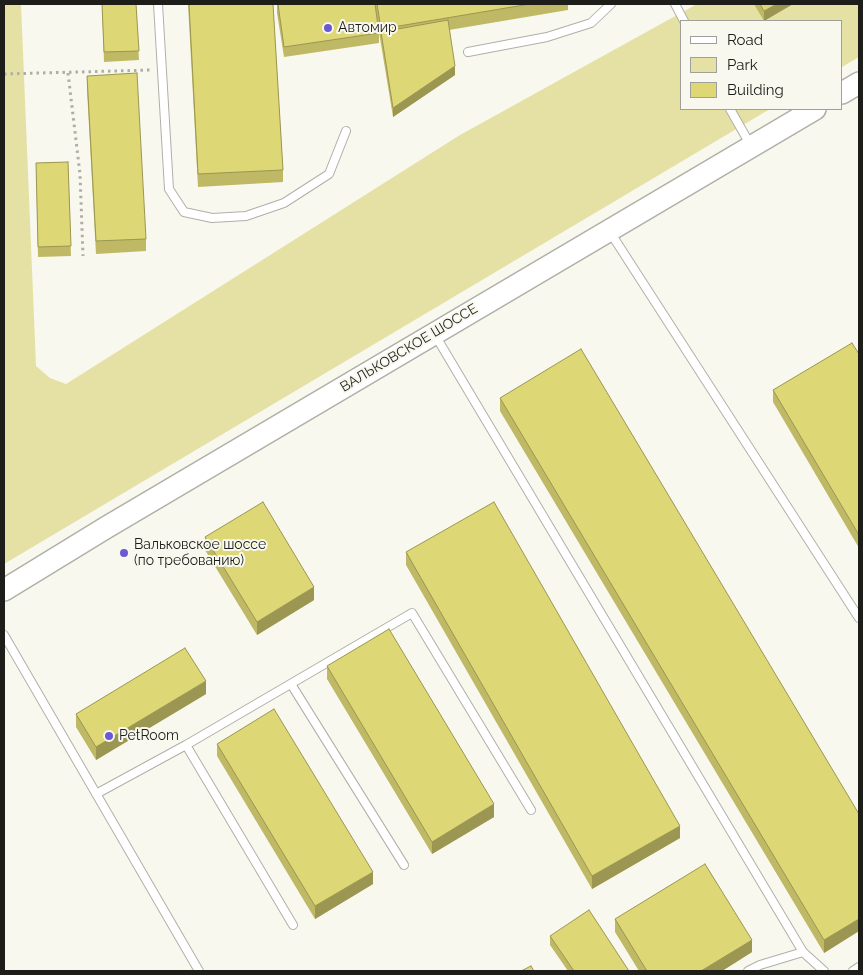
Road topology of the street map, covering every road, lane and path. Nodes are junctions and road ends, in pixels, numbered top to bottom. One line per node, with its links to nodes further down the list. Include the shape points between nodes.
1 (158, 4): 6 (lane)
2 (611, 4): 5 (lane, via 591,24 547,37)
3 (675, 4): 4 (lane)
4 (683, 20)
5 (468, 52)
6 (163, 70): 7 (path); 13 (lane, via 169,189 184,212 212,218 246,216 284,203 329,174)
7 (68, 72): 8 (path); 16 (path, via 80,174)
8 (4, 74)
9 (859, 83): 10 (main road)
10 (843, 92)
11 (731, 110): 14 (lane)
12 (813, 110): 14 (main road, ВАЛЬКОВСКОЕ ШОССЕ)
13 (346, 131)
14 (750, 146): 15 (main road, ВАЛЬКОВСКОЕ ШОССЕ)
15 (609, 230): 17 (main road, ВАЛЬКОВСКОЕ ШОССЕ); 19 (lane)
16 (83, 256)
17 (434, 334): 18 (main road, ВАЛЬКОВСКОЕ ШОССЕ); 27 (lane)
18 (4, 590)
19 (859, 618)
20 (4, 635): 23 (lane)
21 (291, 684): 22 (lane); 24 (lane, via 412,613); 25 (lane)
22 (186, 745): 23 (lane); 26 (lane)
23 (96, 794): 30 (lane)
24 (531, 810)
25 (404, 865)
26 (293, 925)
27 (803, 952): 28 (lane); 32 (lane)
28 (762, 968): 31 (lane)
29 (859, 968): 33 (lane)
30 (198, 971)
31 (748, 971)
32 (824, 971)
33 (854, 971)

